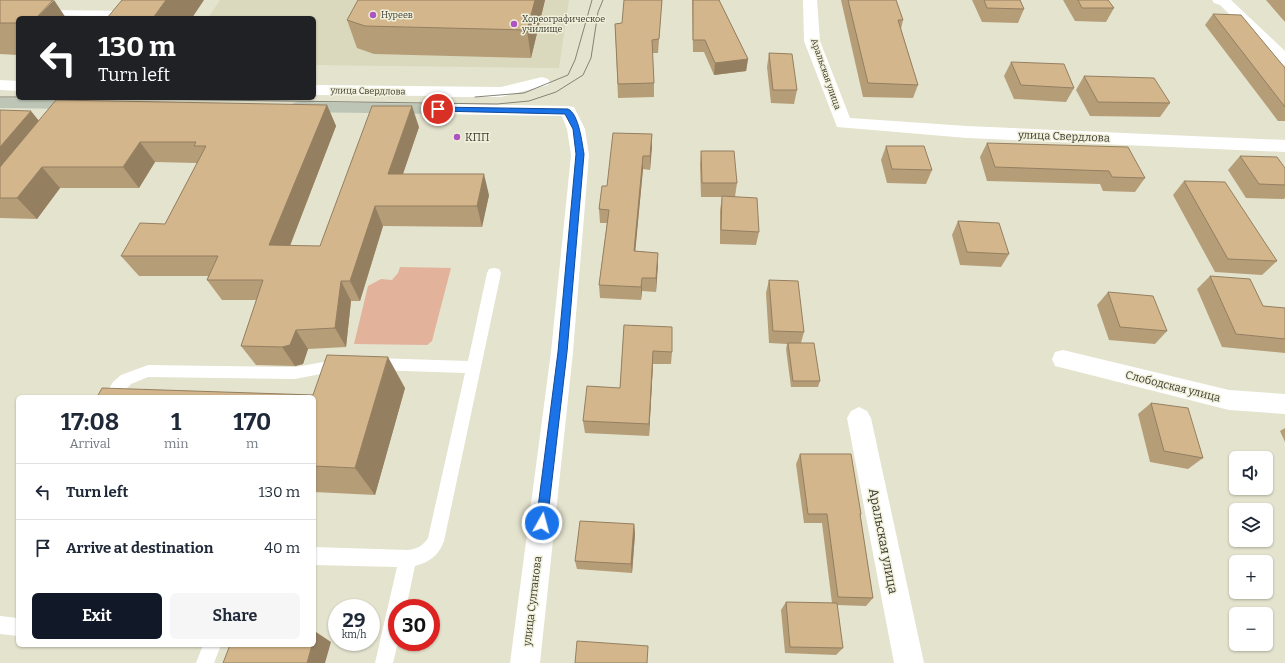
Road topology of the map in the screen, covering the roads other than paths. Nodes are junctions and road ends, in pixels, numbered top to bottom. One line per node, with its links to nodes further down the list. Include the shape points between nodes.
1 (810, 0): 15 (street, Аральская улица, via 812,41)
2 (1219, 0): 5 (street, via 1225,2)
3 (37, 13): 4 (lane)
4 (138, 16)
5 (1285, 60)
6 (542, 82): 10 (street, улица Свердлова, via 501,92)
7 (0, 85): 8 (street)
8 (16, 86)
9 (316, 90): 10 (street, улица Свердлова)
10 (444, 92): 14 (street)
11 (0, 103): 12 (street, via 74,110)
12 (102, 104)
13 (286, 107): 14 (street, улица Свердлова)
14 (438, 109): 30 (street, улица Султанова, via 568,111 576,129 580,154 562,352)
15 (843, 123): 16 (street, улица Свердлова, via 967,132)
16 (1285, 146)
17 (494, 273): 19 (lane)
18 (1063, 359): 21 (street, Слободская улица, via 1229,400)
19 (473, 368): 20 (lane, via 363,364 295,373 148,370 128,378 117,386); 24 (lane, via 436,541 428,552)
20 (112, 395)
21 (1285, 404)
22 (859, 418): 31 (street, Аральская улица)
23 (316, 556): 24 (lane)
24 (408, 560): 29 (lane)
25 (0, 626): 26 (lane)
26 (16, 627)
27 (211, 647): 28 (lane)
28 (205, 663)
29 (384, 663)
30 (525, 663)
31 (909, 663)

